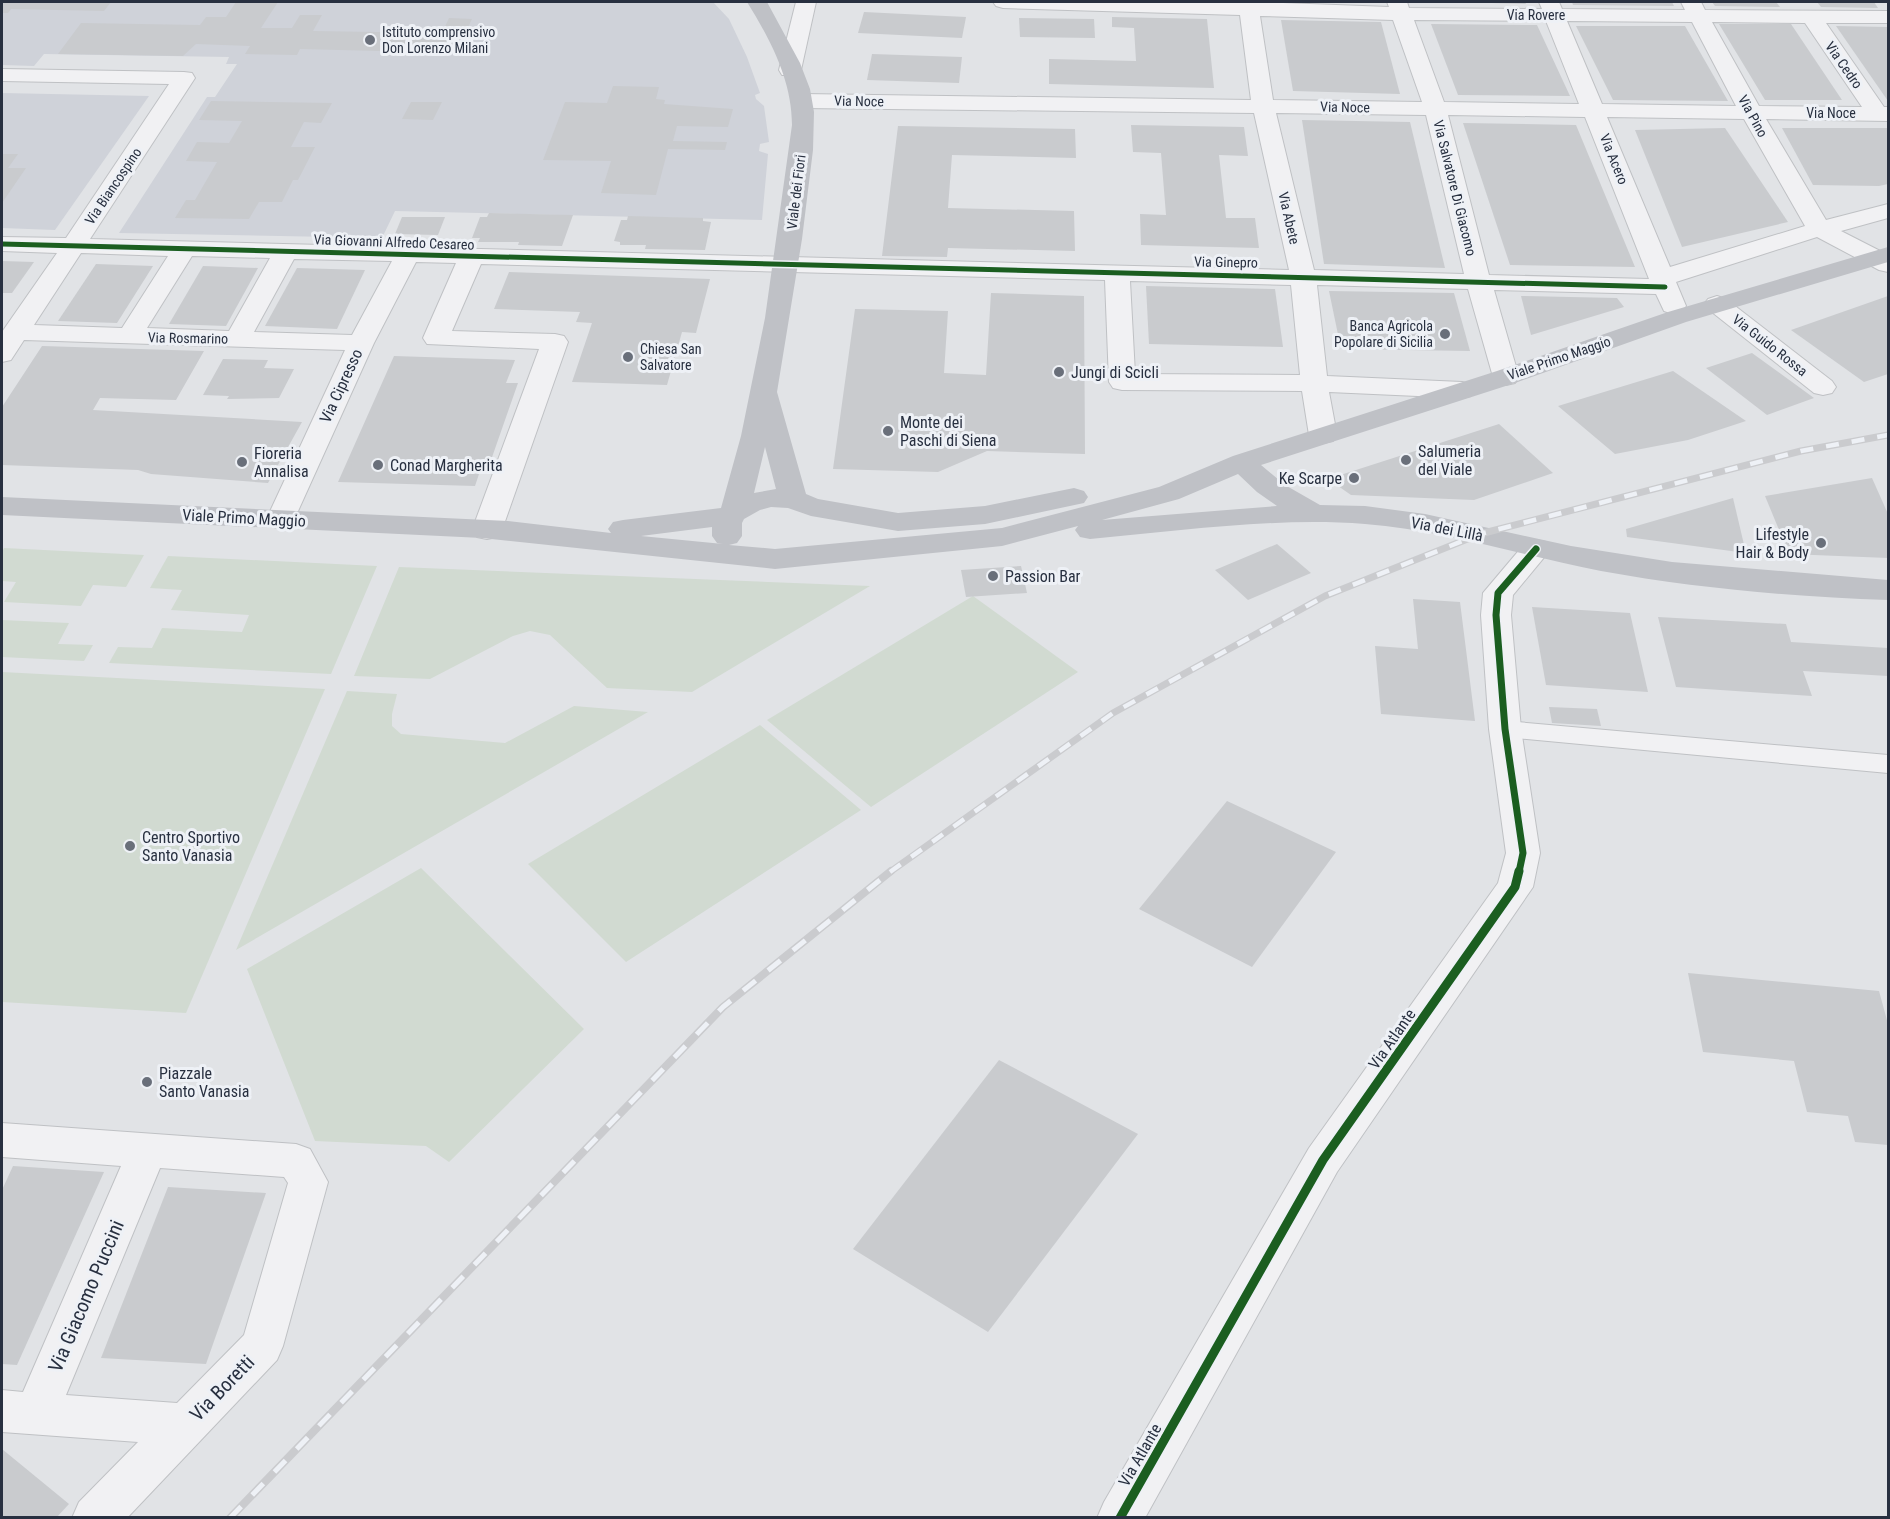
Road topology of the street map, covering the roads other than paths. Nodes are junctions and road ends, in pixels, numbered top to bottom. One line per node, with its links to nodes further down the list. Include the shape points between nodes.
1 (757, 2): 10 (main road, Viale dei Fiori)
2 (806, 2): 10 (street)
3 (1003, 2): 4 (street, Via Rovere)
4 (1249, 6): 5 (street, Via Rovere); 13 (street, Via Abete)
5 (1399, 8): 6 (street, Via Rovere); 14 (street, Via Salvatore Di Giacomo)
6 (1552, 8): 7 (street, Via Rovere); 15 (street, Via Acero)
7 (1695, 9): 8 (street, Via Rovere); 16 (street, Via Pino)
8 (1811, 16): 9 (street, Via Rovere); 17 (street, Via Cedro)
9 (1888, 16)
10 (790, 70): 12 (main road, Viale dei Fiori)
11 (2, 75): 21 (street, Via Biancospino, via 184,78)
12 (802, 101): 13 (street, Via Noce); 27 (main road, Viale dei Fiori, via 801,148)
13 (1263, 105): 14 (street, Via Noce); 29 (street, Via Abete)
14 (1435, 108): 15 (street, Via Noce); 31 (street, Via Salvatore Di Giacomo)
15 (1595, 111): 16 (street, Via Noce); 30 (street, Via Acero)
16 (1750, 112): 17 (street, Via Noce); 19 (street, Via Pino)
17 (1883, 114)
18 (1888, 211): 19 (street, Via Ginepro)
19 (1819, 229): 26 (street); 30 (street, Via Ginepro)
20 (2, 244): 21 (street, Via Giovanni Alfredo Cesareo)
21 (74, 246): 22 (street, Via Giovanni Alfredo Cesareo); 34 (street, Via Biancospino)
22 (184, 249): 23 (street, Via Giovanni Alfredo Cesareo); 36 (street)
23 (286, 252): 24 (street, Via Giovanni Alfredo Cesareo); 37 (street)
24 (407, 256): 25 (street, Via Giovanni Alfredo Cesareo); 39 (street, Via Cipresso)
25 (471, 258): 27 (street, Via Giovanni Alfredo Cesareo); 52 (street, via 436,338 555,342)
26 (1886, 259): 32 (main road, Viale Primo Maggio)
27 (787, 266): 28 (street, Via Ginepro); 43 (main road, Viale dei Fiori)
28 (1117, 274): 29 (street, Via Ginepro); 41 (street, via 1122,382)
29 (1303, 276): 31 (street, Via Ginepro); 41 (street, Via Abete)
30 (1663, 282): 31 (street, Via Ginepro); 35 (street, Via Acero)
31 (1479, 283): 40 (street, Via Salvatore Di Giacomo)
32 (1718, 304): 35 (main road, Viale Primo Maggio); 42 (street, Via Guido Rossa)
33 (2, 308): 34 (street)
34 (32, 309): 38 (street, Via Biancospino)
35 (1677, 317): 40 (main road, Viale Primo Maggio)
36 (129, 337): 37 (street, Via Rosmarino); 38 (street, Via Rosmarino)
37 (237, 340): 39 (street, Via Rosmarino)
38 (8, 343)
39 (361, 343): 51 (street, Via Cipresso)
40 (1506, 377): 44 (main road, Viale Primo Maggio)
41 (1314, 383): 44 (street); 45 (street, Via Abete)
42 (1823, 387)
43 (764, 390): 47 (main road); 50 (main road, Viale dei Fiori)
44 (1462, 390): 45 (main road, Viale Primo Maggio)
45 (1323, 435): 46 (main road, Viale Primo Maggio)
46 (1243, 462): 47 (main road, via 985,515 898,522); 49 (main road, via 1257,480 1279,496); 53 (main road, via 1169,493)
47 (802, 503): 50 (main road, via 761,500); 55 (main road, via 822,518 823,532 813,545)
48 (2, 506): 51 (main road, Viale Primo Maggio)
49 (1314, 513): 53 (main road, Via dei Lillà); 54 (main road, Via dei Lillà, via 1436,525)
50 (733, 514): 52 (main road, via 640,529); 56 (main road, via 726,528 728,540)
51 (280, 520): 52 (main road, Viale Primo Maggio)
52 (487, 530): 56 (main road)
53 (1002, 537): 55 (main road)
54 (1536, 549): 57 (main road, Via dei Lillà, via 1670,573); 58 (street, Via Atlante, via 1498,593 1496,615)
55 (797, 555): 56 (main road)
56 (753, 557)
57 (1888, 591)
58 (1505, 729): 59 (lane); 65 (street, Via Atlante, via 1523,853 1515,887 1323,1160)
59 (1888, 764)
60 (2, 1140): 61 (street)
61 (142, 1165): 62 (street, Via Giacomo Puccini); 63 (street, Via Boretti, via 296,1161 308,1182 262,1346)
62 (19, 1412): 63 (street)
63 (187, 1425): 64 (street, Via Boretti)
64 (95, 1518)
65 (1120, 1518)

